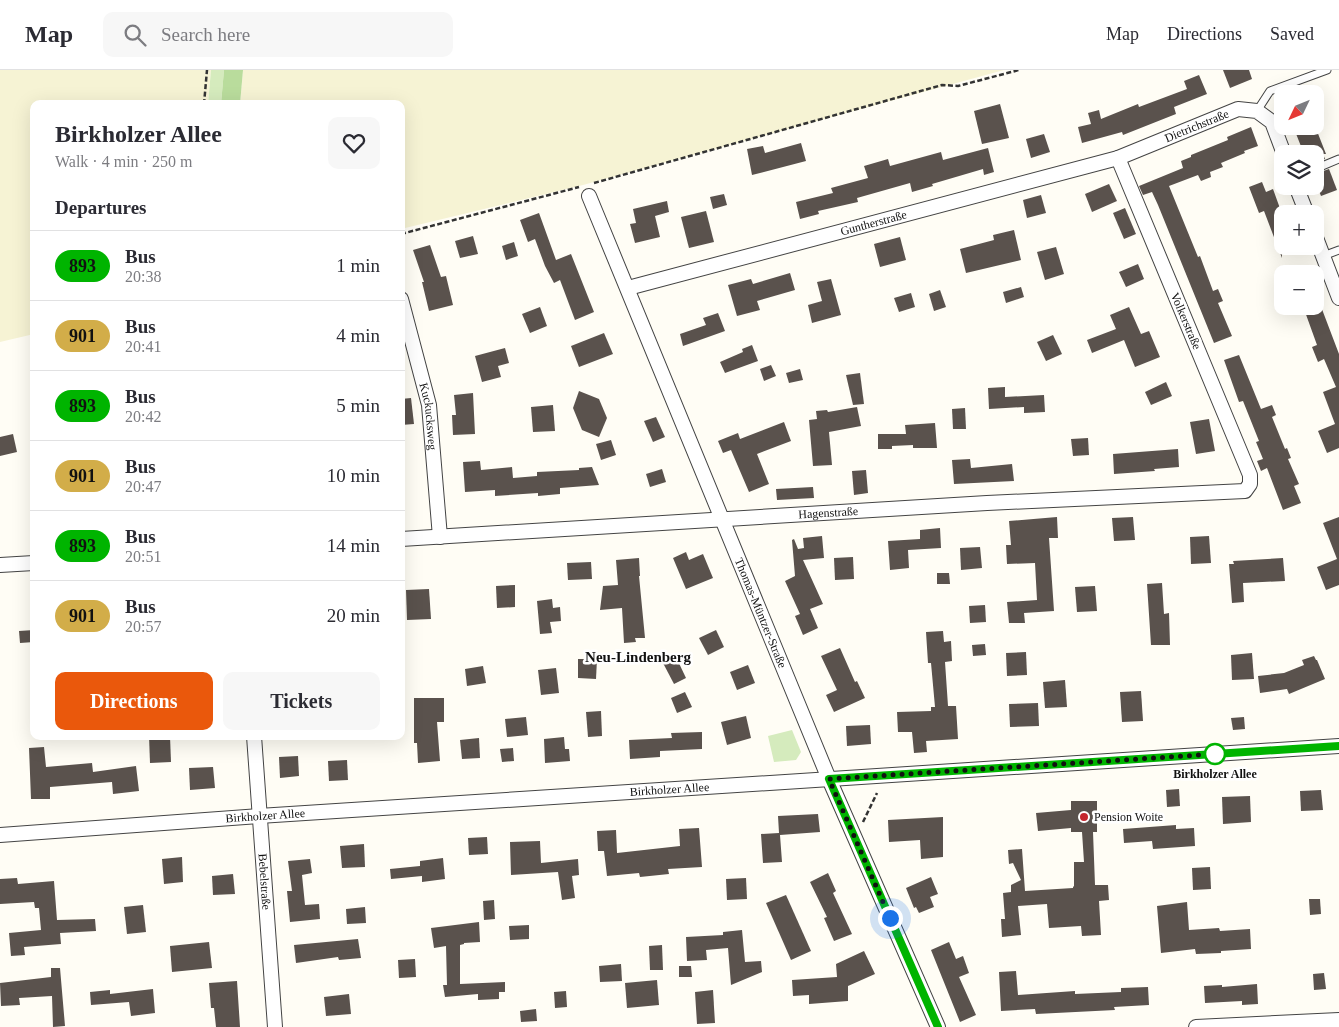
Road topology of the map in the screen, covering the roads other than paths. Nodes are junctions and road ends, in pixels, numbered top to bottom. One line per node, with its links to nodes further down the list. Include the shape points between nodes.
1 (1327, 70): 2 (lane, via 1270,91)
2 (1257, 111): 3 (street, via 1272,122); 4 (street, Dietrichstraße, via 1238,109)
3 (1281, 145)
4 (1118, 158): 10 (street, Guntherstraße); 13 (street, Volkerstraße, via 1250,475)
5 (1339, 159): 6 (lane)
6 (1324, 165)
7 (589, 188): 10 (street, Thomas-Müntzer-Straße)
8 (1339, 250): 9 (lane)
9 (1323, 256): 11 (street)
10 (628, 288): 14 (street, Thomas-Müntzer-Straße)
11 (1339, 298)
12 (405, 314): 15 (street, Kuckucksweg, via 429,405)
13 (1250, 484): 14 (street, Hagenstraße, via 1245,491)
14 (722, 520): 15 (street, Hagenstraße); 21 (street, Thomas-Müntzer-Straße)
15 (440, 537): 16 (street, Hagenstraße)
16 (405, 539)
17 (30, 563): 18 (street)
18 (0, 565)
19 (254, 740): 22 (street, Bebelstraße)
20 (1339, 746): 21 (street, Birkholzer Allee)
21 (829, 779): 22 (street, Birkholzer Allee); 26 (street, Thomas-Müntzer-Straße)
22 (260, 816): 23 (street, Birkholzer Allee); 25 (street, Bebelstraße)
23 (0, 835)
24 (1339, 1020): 27 (street)
25 (275, 1027)
26 (938, 1027)
27 (1196, 1027)

